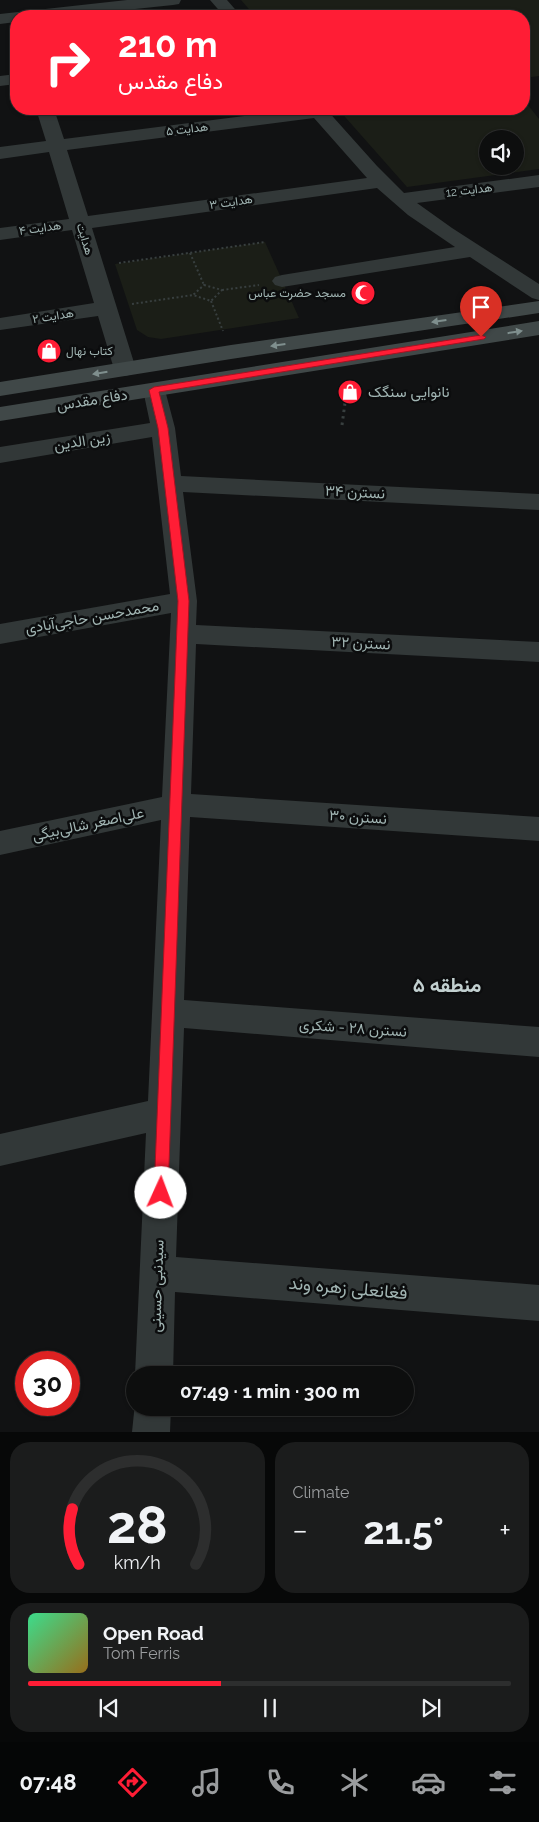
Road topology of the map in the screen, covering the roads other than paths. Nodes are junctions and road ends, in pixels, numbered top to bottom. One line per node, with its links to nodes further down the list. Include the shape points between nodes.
1 (173, 0): 3 (street)
2 (218, 0): 4 (street)
3 (80, 10)
4 (227, 10)
5 (47, 115): 8 (street, هدایت)
6 (281, 115): 8 (street, هدایت ۵)
7 (321, 115): 11 (street)
8 (56, 146): 9 (street, هدایت ۵); 13 (street, هدایت)
9 (0, 153)
10 (539, 181): 12 (street, هدایت 12)
11 (381, 182): 12 (street); 13 (street, هدایت ۳)
12 (400, 199): 15 (street)
13 (80, 223): 14 (street, هدایت ۴); 19 (street, هدایت)
14 (0, 234)
15 (475, 250): 16 (street); 17 (street, via 516,275)
16 (282, 281)
17 (539, 294)
18 (539, 306): 22 (street, دفاع مقدس, one-way to 22)
19 (106, 308): 20 (street, هدایت ۲); 22 (street, هدایت)
20 (0, 324)
21 (539, 328): 24 (street, دفاع مقدس, one-way to 21)
22 (125, 370): 23 (street, دفاع مقدس, one-way to 23)
23 (0, 389)
24 (154, 390): 25 (street, دفاع مقدس); 26 (street, سیدنبی حسینی)
25 (0, 414)
26 (163, 428): 27 (street, زین الدین); 28 (street, سیدنبی حسینی)
27 (0, 455)
28 (170, 483): 29 (street, نسترن ۳۴); 30 (street, سیدنبی حسینی)
29 (539, 502)
30 (184, 601): 31 (street, محمدحسن حاجی‌آبادی); 32 (street, سیدنبی حسینی)
31 (0, 634)
32 (182, 634): 33 (street, نسترن ۳۲); 34 (street, سیدنبی حسینی)
33 (539, 652)
34 (177, 805): 35 (street, نسترن ۳۰); 36 (street, علی‌اصغر شالی‌بیگی); 37 (street, سیدنبی حسینی)
35 (539, 830)
36 (0, 843)
37 (168, 1013): 38 (street, نسترن ۲۸ - شکری); 39 (street, سیدنبی حسینی)
38 (539, 1042)
39 (164, 1114): 40 (street); 41 (street, سیدنبی حسینی)
40 (0, 1150)
41 (157, 1273): 42 (street, فغانعلی زهره وند); 43 (street, سیدنبی حسینی)
42 (539, 1303)
43 (154, 1366)
44 (152, 1416): 45 (street)
45 (151, 1432)

